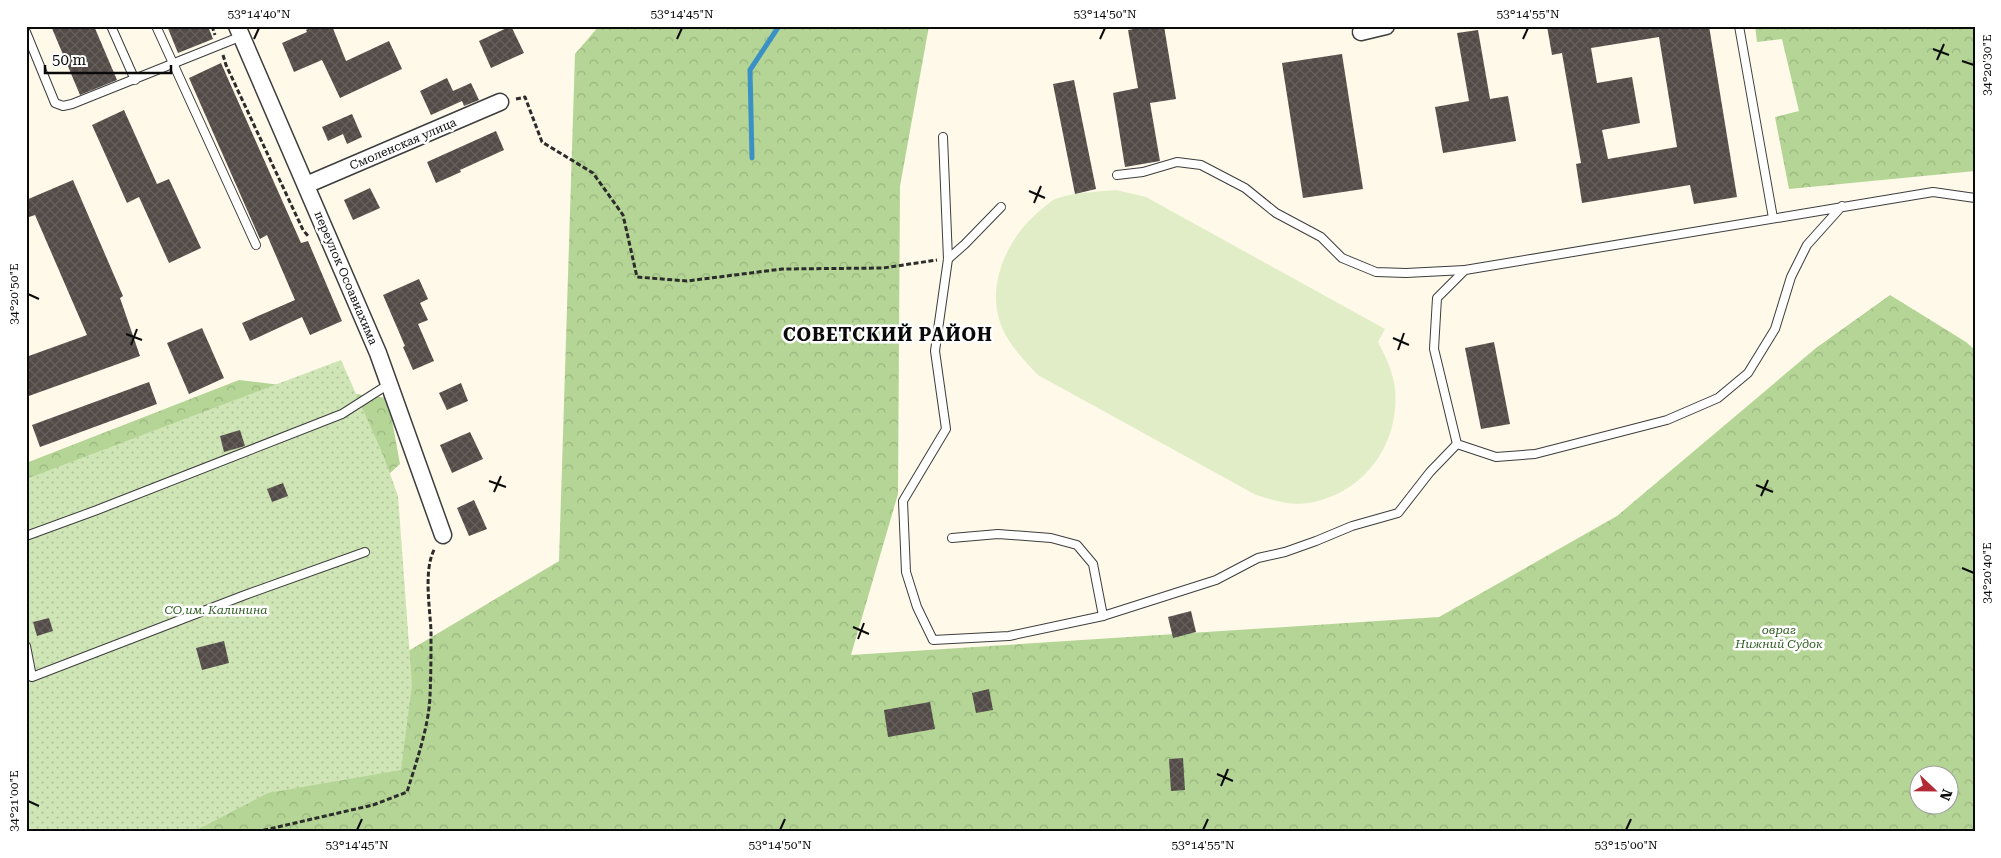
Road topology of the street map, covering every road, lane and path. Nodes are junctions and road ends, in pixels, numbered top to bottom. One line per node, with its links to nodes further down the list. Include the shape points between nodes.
1 (111, 26): 11 (lane)
2 (156, 26): 10 (lane)
3 (212, 26): 9 (path)
4 (1386, 26): 8 (street)
5 (1739, 26): 19 (lane)
6 (240, 31): 9 (lane); 15 (street, переулок Осоавиахима)
7 (26, 32): 11 (lane, via 53,98 59,105 72,104)
8 (1362, 32)
9 (220, 45): 10 (lane); 20 (path, via 242,100)
10 (172, 64): 11 (lane); 21 (lane)
11 (135, 80)
12 (500, 102): 15 (street, Смоленская улица); 22 (path, via 525,97 542,142 593,173 623,215 638,276 687,281 782,269 882,268)
13 (943, 137): 22 (lane)
14 (1117, 175): 23 (lane, via 1143,172 1177,162 1201,165 1245,188 1276,214 1321,237 1342,258 1376,272)
15 (306, 185): 24 (street, переулок Осоавиахима)
16 (1975, 198): 17 (lane, via 1933,192)
17 (1842, 206): 19 (lane); 25 (lane, via 1806,245 1791,277 1776,329 1748,373 1718,398 1667,420 1535,454 1496,457)
18 (1001, 207): 22 (lane)
19 (1773, 218): 23 (lane)
20 (311, 240)
21 (256, 245)
22 (948, 259): 30 (lane, via 935,351 946,429 903,501 906,572 917,607 933,640 1009,636)
23 (1466, 270): 25 (lane, via 1437,298 1434,349)
24 (389, 384): 26 (street, переулок Осоавиахима); 27 (lane, via 342,414)
25 (1457, 444): 30 (lane, via 1398,513 1352,526 1285,552 1258,558 1216,580)
26 (443, 535): 32 (path, via 432,554 427,593 431,631 430,698 419,754 407,792 373,805)
27 (26, 536)
28 (952, 538): 30 (lane, via 998,534 1051,538 1077,545 1093,564)
29 (365, 552): 31 (lane, via 32,677)
30 (1103, 616)
31 (26, 646)
32 (256, 832)

